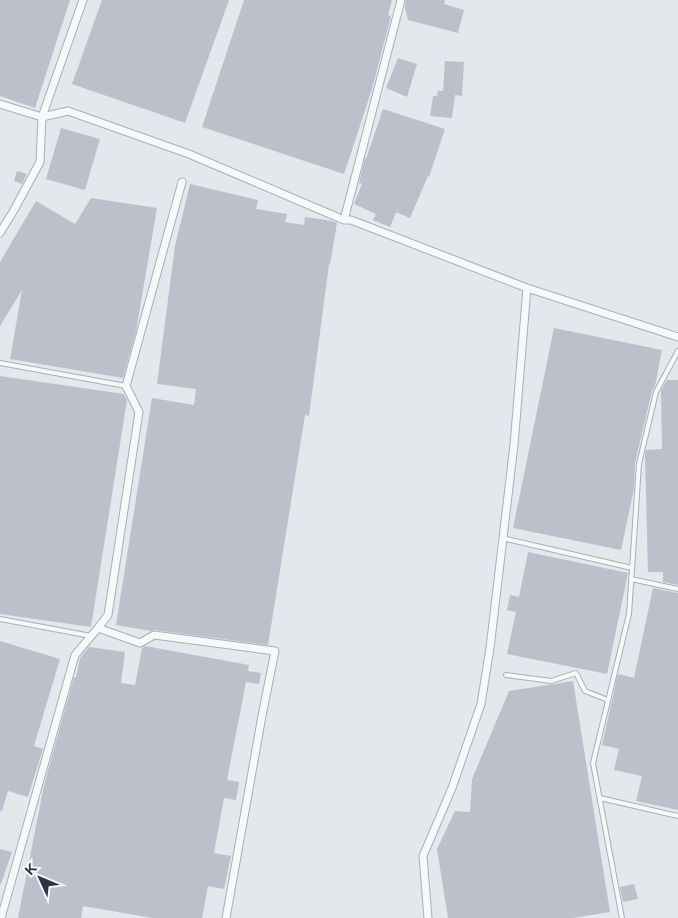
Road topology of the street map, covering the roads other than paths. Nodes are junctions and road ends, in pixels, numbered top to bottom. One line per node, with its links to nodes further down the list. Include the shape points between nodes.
1 (83, 0): 4 (street)
2 (401, 0): 6 (street)
3 (0, 104): 4 (street)
4 (42, 117): 6 (street, via 68,111 189,154); 7 (street, via 40,162)
5 (182, 182): 12 (street)
6 (344, 220): 8 (street)
7 (0, 233)
8 (527, 288): 9 (street); 13 (street, via 514,445)
9 (678, 337)
10 (678, 351): 14 (lane, via 656,392 639,464)
11 (0, 363): 12 (lane)
12 (126, 386): 18 (street, via 139,412 108,615)
13 (502, 538): 14 (lane); 26 (street, via 481,704 452,788 423,856)
14 (632, 568): 15 (lane)
15 (631, 578): 16 (lane); 21 (lane, via 629,614)
16 (678, 589)
17 (0, 620): 19 (lane)
18 (98, 628): 19 (street); 25 (street, via 140,643 154,635 275,651)
19 (92, 636): 24 (street, via 75,655)
20 (506, 675): 21 (lane, via 551,681 576,673 585,690)
21 (608, 700): 22 (lane, via 593,763)
22 (600, 798): 23 (lane); 27 (lane)
23 (678, 816)
24 (1, 918)
25 (226, 918)
26 (428, 918)
27 (622, 918)

